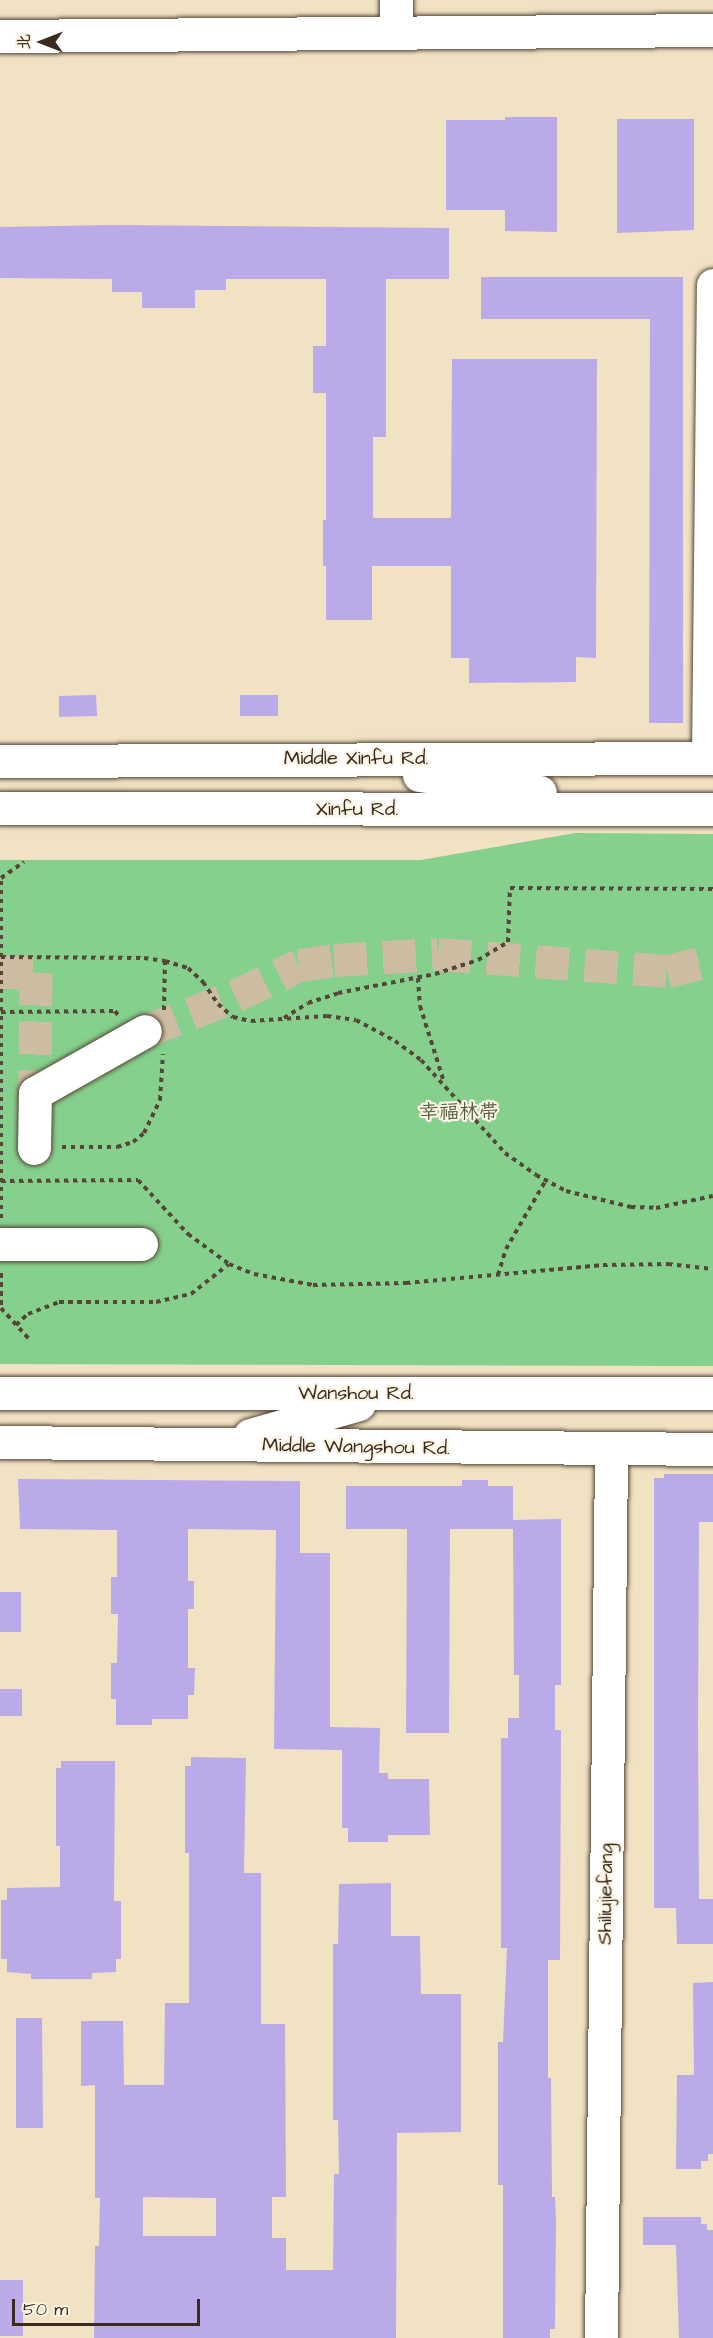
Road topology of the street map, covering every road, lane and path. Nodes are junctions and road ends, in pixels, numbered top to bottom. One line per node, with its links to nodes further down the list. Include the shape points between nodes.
1 (396, 0): 3 (main road)
2 (713, 30): 3 (main road)
3 (396, 33): 4 (main road)
4 (0, 36)
5 (713, 285): 7 (main road)
6 (305, 758): 7 (main road, Middle Xinfu Rd.); 8 (main road, Middle Xinfu Rd.); 10 (main road)
7 (710, 758)
8 (0, 761)
9 (0, 808): 10 (main road, Xinfu Rd.)
10 (655, 809): 11 (main road, Xinfu Rd.)
11 (713, 809)
12 (24, 862): 14 (path, via 1,878)
13 (713, 888): 16 (path, via 510,888 508,942 478,960)
14 (1, 957): 15 (path); 18 (path)
15 (165, 961): 19 (path, via 188,968 233,1017 251,1021); 20 (path)
16 (418, 978): 19 (path, via 338,993 308,1003); 21 (path, via 420,1006)
17 (115, 1011): 18 (path)
18 (1, 1012): 24 (path)
19 (283, 1019): 21 (path, via 327,1016 356,1020 395,1041)
20 (157, 1031): 22 (main road, via 35,1093); 22 (path, via 160,1100 144,1132 133,1142 117,1147)
21 (444, 1083): 23 (path, via 468,1116 505,1153)
22 (34, 1148)
23 (546, 1180): 25 (path, via 566,1191 631,1207 656,1208); 30 (path, via 506,1249)
24 (1, 1181): 26 (path); 28 (path, via 138,1180 188,1234)
25 (713, 1196)
26 (0, 1244): 27 (main road); 31 (path, via 1,1308)
27 (141, 1244)
28 (229, 1264): 30 (path, via 254,1274 314,1286); 31 (path, via 190,1294 156,1302 59,1302 28,1314)
29 (713, 1269): 30 (path, via 668,1264 603,1265)
30 (498, 1275)
31 (16, 1324): 32 (path)
32 (29, 1339)
33 (0, 1392): 34 (main road, Wanshou Rd.)
34 (395, 1393): 35 (main road, Wanshou Rd.); 37 (main road)
35 (713, 1394)
36 (0, 1442): 37 (main road, Middle Wangshou Rd.)
37 (216, 1445): 39 (main road, Middle Wangshou Rd.)
38 (713, 1449): 39 (main road, Middle Wangshou Rd.)
39 (611, 1450): 40 (main road, Shiliujiefang)
40 (601, 2338)

